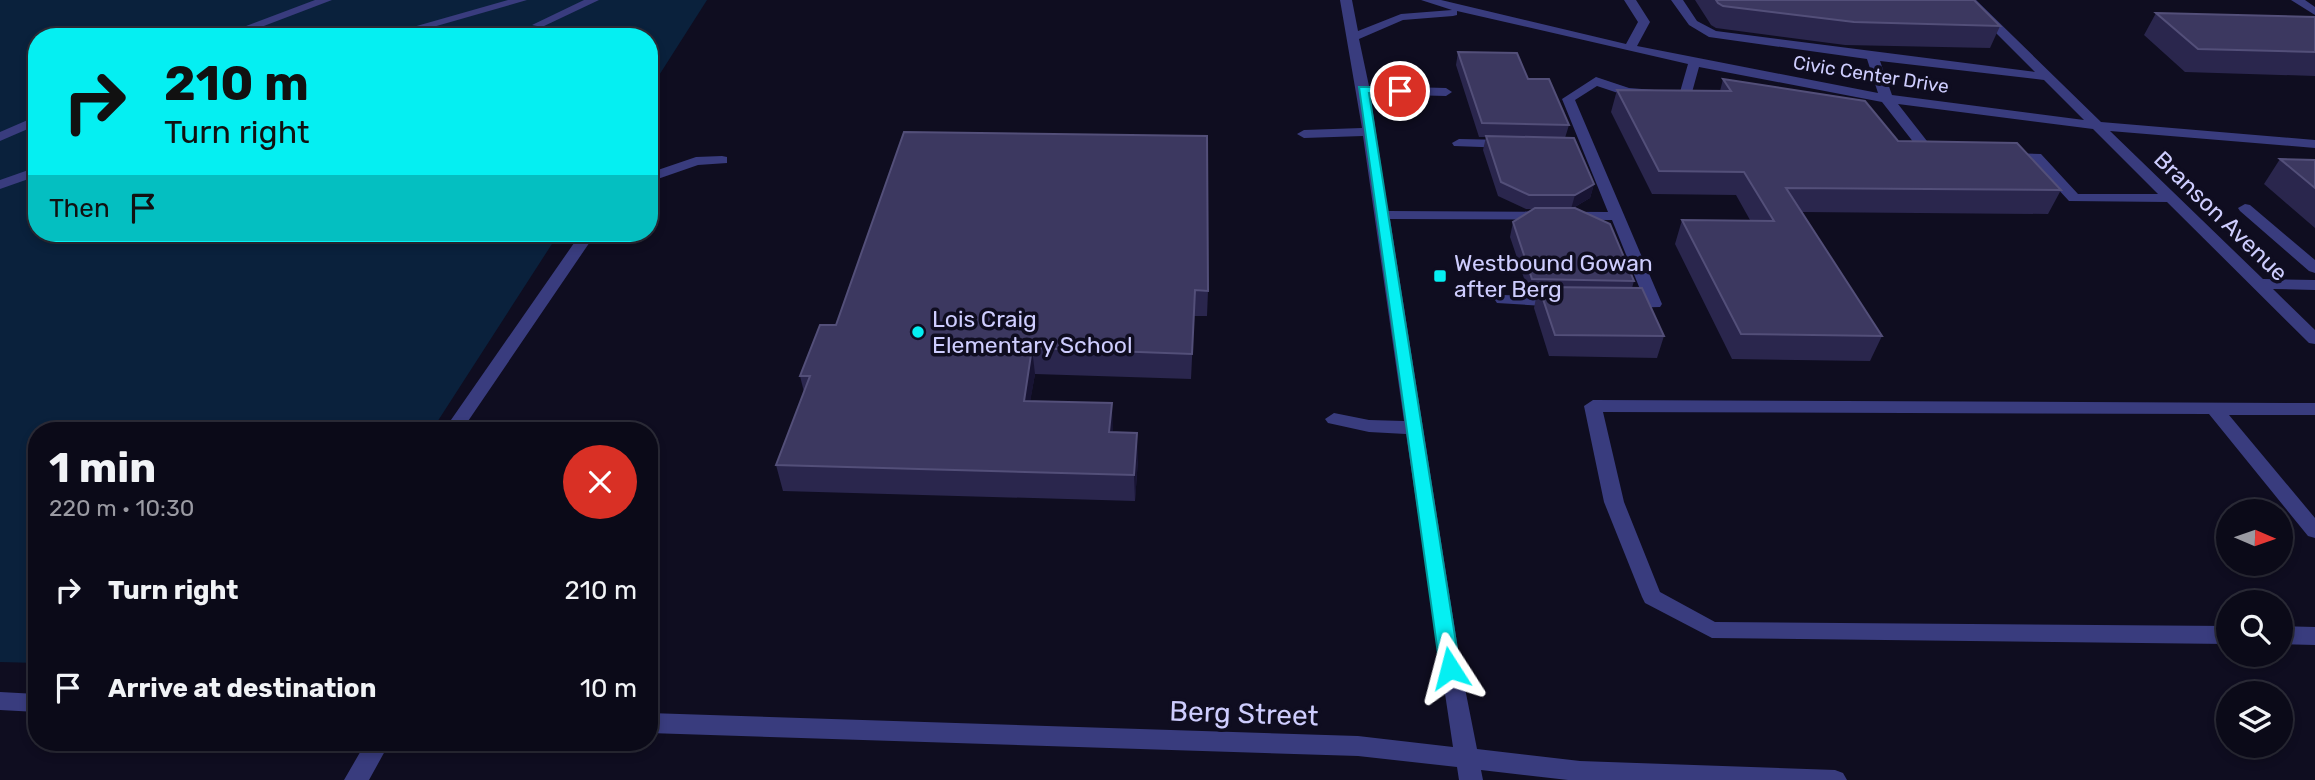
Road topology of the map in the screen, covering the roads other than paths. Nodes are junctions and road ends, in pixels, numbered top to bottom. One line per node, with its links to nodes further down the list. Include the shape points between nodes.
1 (326, 0): 13 (street)
2 (521, 0): 14 (street)
3 (593, 0): 12 (street)
4 (1346, 0): 15 (street)
5 (1427, 0): 11 (street, Civic Center Drive)
6 (1630, 0): 16 (street, via 1644,22)
7 (1677, 0): 17 (street, via 1693,23 1713,34)
8 (1969, 0): 19 (street, Branson Avenue)
9 (2297, 0): 10 (street)
10 (2315, 12)
11 (1482, 14): 15 (street, via 1421,13); 16 (street, Civic Center Drive)
12 (538, 25)
13 (248, 28)
14 (417, 28)
15 (1353, 37): 20 (street)
16 (1629, 49): 18 (street, Civic Center Drive)
17 (1872, 56): 19 (street); 22 (street)
18 (1694, 64): 22 (street, Civic Center Drive); 40 (street, via 1685,96 1627,92 1596,81 1569,99 1582,145)
19 (2047, 77): 24 (street, Branson Avenue)
20 (1363, 90): 21 (street); 25 (street)
21 (1446, 92)
22 (1886, 98): 24 (street, Civic Center Drive); 31 (street, via 1930,154)
23 (28, 124): 27 (street)
24 (2095, 126): 30 (street, Civic Center Drive); 37 (street, Branson Avenue)
25 (1367, 132): 26 (street); 39 (street)
26 (1304, 134)
27 (0, 137)
28 (1460, 143): 29 (street)
29 (1524, 144)
30 (2315, 144)
31 (1957, 155)
32 (1997, 156): 37 (street, via 2036,158 2074,198)
33 (722, 160): 35 (street, via 696,161)
34 (28, 174): 36 (street)
35 (658, 175)
36 (0, 185)
37 (2170, 198): 43 (street, Branson Avenue)
38 (2245, 208): 42 (street)
39 (1380, 215): 40 (street); 53 (street)
40 (1617, 216): 47 (street, via 1654,304)
41 (582, 242): 52 (street)
42 (2315, 268)
43 (2258, 284): 44 (street); 48 (street, Branson Avenue)
44 (2315, 285)
45 (1503, 300): 46 (street)
46 (1572, 302)
47 (1613, 303)
48 (2315, 340)
49 (2214, 409): 50 (street); 54 (street); 55 (street, via 1593,406 1614,502 1652,597 1712,630)
50 (2315, 409)
51 (1334, 419): 53 (street)
52 (458, 422)
53 (1413, 428): 62 (street)
54 (2315, 531)
55 (2216, 635)
56 (2293, 635): 57 (street)
57 (2315, 636)
58 (0, 701): 59 (street)
59 (28, 703)
60 (658, 723): 62 (street, Berg Street, via 1358,746)
61 (373, 751): 63 (street)
62 (1468, 769): 64 (street, Berg Street)
63 (356, 780)
64 (1835, 780)

